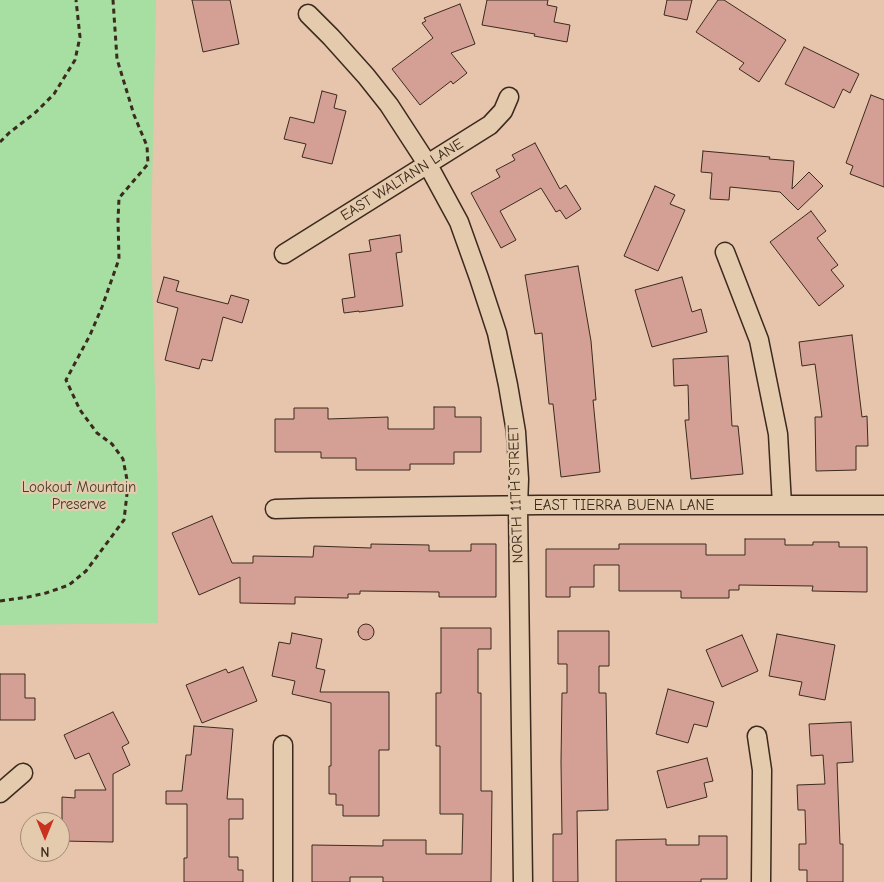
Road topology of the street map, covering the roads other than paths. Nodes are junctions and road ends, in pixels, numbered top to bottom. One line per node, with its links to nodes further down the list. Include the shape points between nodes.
1 (308, 14): 3 (street, NORTH 11TH STREET, via 366,76)
2 (509, 97): 3 (street, EAST WALTANN LANE, via 503,111 490,125)
3 (428, 165): 5 (street, EAST WALTANN LANE); 8 (street, NORTH 11TH STREET, via 458,222 497,333 516,432)
4 (725, 252): 6 (street, via 760,340 778,434)
5 (284, 254)
6 (782, 505): 7 (street, EAST TIERRA BUENA LANE); 8 (street, EAST TIERRA BUENA LANE)
7 (884, 505)
8 (518, 506): 9 (street, EAST TIERRA BUENA LANE); 15 (street, NORTH 11TH STREET)
9 (275, 509)
10 (757, 736): 16 (street, via 762,770)
11 (283, 745): 14 (street)
12 (23, 773): 13 (street)
13 (0, 793)
14 (283, 882)
15 (523, 882)
16 (761, 882)

